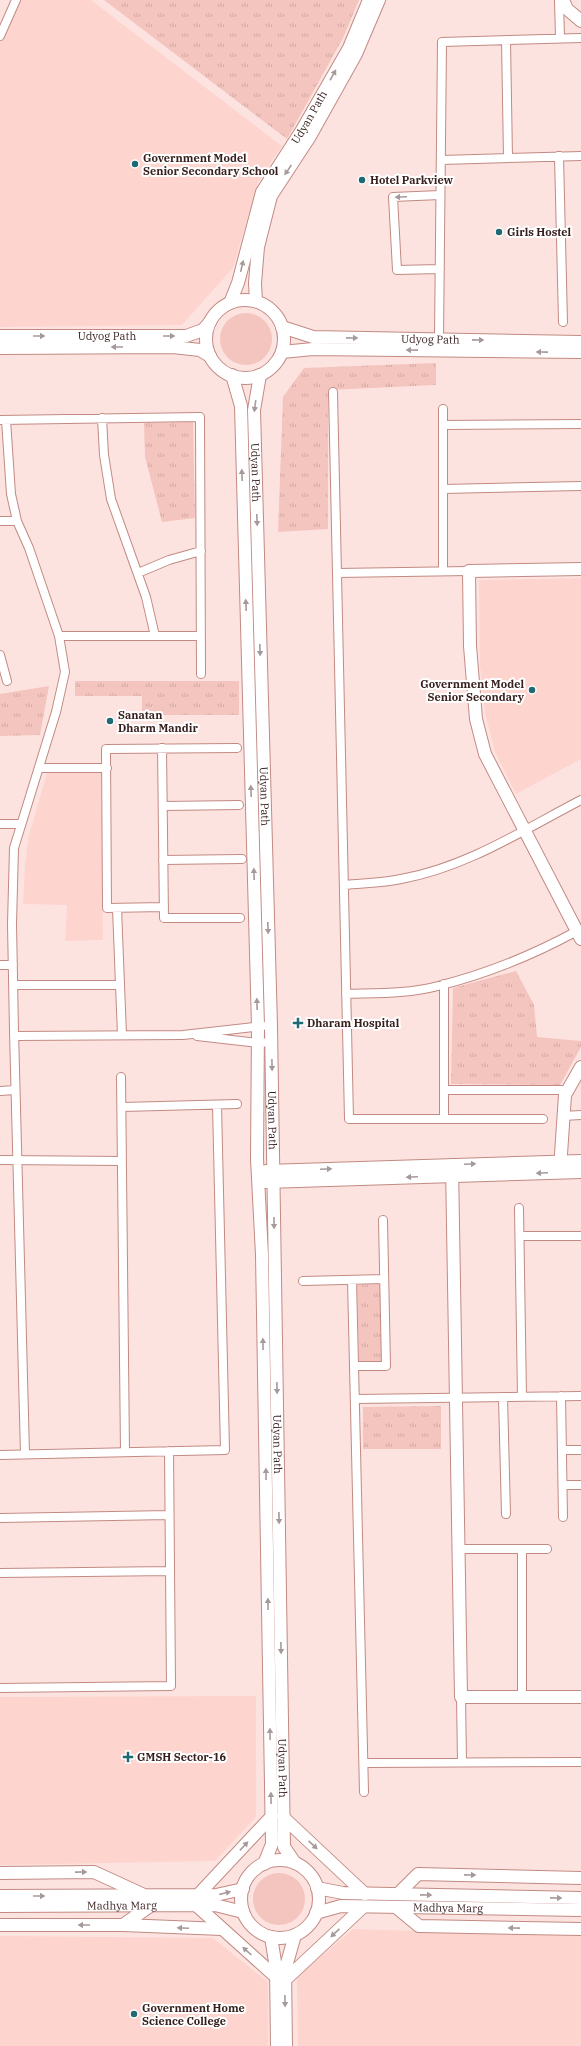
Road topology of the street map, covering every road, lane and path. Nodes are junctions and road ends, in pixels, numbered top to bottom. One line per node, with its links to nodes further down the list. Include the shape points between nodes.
1 (16, 0): 7 (street)
2 (369, 0): 18 (main road, Udyan Path, one-way to 2, via 238,283 262,192 302,130 349,48)
3 (379, 0): 17 (main road, Udyan Path, one-way to 17, via 356,54 313,132 271,196 258,247)
4 (559, 0): 8 (street)
5 (563, 0): 6 (main road, via 567,10)
6 (581, 21)
7 (0, 36)
8 (560, 38): 9 (street); 10 (street)
9 (581, 38)
10 (506, 40): 13 (street); 14 (street, via 442,42)
11 (559, 156): 12 (street); 13 (street); 20 (street)
12 (581, 156)
13 (508, 158): 14 (street)
14 (441, 160): 15 (street)
15 (440, 196): 16 (street); 16 (street, one-way to 16, via 393,197 397,270)
16 (440, 269): 23 (street)
17 (256, 302): 18 (main road, via 243,300); 21 (main road, via 272,311)
18 (230, 303): 19 (main road, via 216,313)
19 (210, 322): 22 (main road, Udyog Path, one-way to 19, via 186,336 203,330); 28 (main road, via 206,339)
20 (563, 322)
21 (282, 327): 23 (main road, Udyog Path, one-way to 23, via 314,337); 26 (main road)
22 (0, 336)
23 (439, 339): 24 (main road, Udyog Path, one-way to 24)
24 (581, 342)
25 (0, 348): 28 (main road, Udyog Path, one-way to 25, via 200,350 173,347)
26 (282, 352): 27 (main road, Udyog Path, one-way to 26, via 313,349); 29 (main road, via 275,363)
27 (581, 352)
28 (210, 356): 30 (main road, via 222,370)
29 (260, 375): 30 (main road, via 246,378); 77 (main road, Udyan Path, one-way to 77, via 254,410)
30 (232, 376): 76 (main road, Udyan Path, one-way to 30, via 240,406)
31 (333, 392): 46 (street)
32 (443, 409): 36 (street)
33 (102, 418): 34 (street); 41 (street, via 200,417); 45 (street, via 104,455 111,499)
34 (3, 420): 40 (street, via 11,494)
35 (581, 424): 36 (street)
36 (443, 425): 38 (street)
37 (581, 486): 38 (street)
38 (443, 489): 43 (street)
39 (0, 521): 40 (street)
40 (17, 521): 47 (street, via 29,548)
41 (200, 551): 45 (street); 49 (street)
42 (581, 569): 44 (main road)
43 (443, 571): 44 (street); 46 (street)
44 (470, 571): 62 (main road, via 470,646 476,719 485,754)
45 (138, 573): 48 (street)
46 (337, 573): 65 (street)
47 (59, 636): 48 (street); 55 (street, via 65,672)
48 (155, 636): 49 (street)
49 (201, 636): 51 (street)
50 (0, 655): 52 (street)
51 (201, 674)
52 (7, 681)
53 (162, 748): 54 (street); 56 (street, via 106,749); 59 (street)
54 (237, 748)
55 (39, 768): 56 (street); 61 (street)
56 (106, 768): 66 (street, via 107,908)
57 (581, 800): 62 (street)
58 (239, 805): 59 (street)
59 (163, 806): 64 (street)
60 (0, 824): 61 (street)
61 (21, 824): 71 (street, via 14,848)
62 (524, 830): 65 (street, via 488,850 450,866 401,879); 69 (main road)
63 (242, 859): 64 (street)
64 (164, 860): 67 (street)
65 (344, 885): 75 (street)
66 (117, 908): 67 (street); 74 (street)
67 (164, 908): 68 (street, via 164,918)
68 (240, 918)
69 (579, 935): 72 (street, via 514,961)
70 (0, 965): 71 (street)
71 (13, 965): 73 (street)
72 (444, 984): 75 (street, via 398,992); 86 (street)
73 (13, 985): 74 (street); 80 (street)
74 (120, 985): 78 (street)
75 (346, 994): 94 (street, via 349,1119)
76 (258, 1026): 77 (street); 79 (street); 82 (main road, Udyan Path)
77 (271, 1026): 81 (main road, Udyan Path)
78 (122, 1035): 79 (street); 80 (street)
79 (183, 1035): 82 (street)
80 (14, 1036): 85 (street)
81 (271, 1042): 82 (street); 96 (main road, Udyan Path, one-way to 96)
82 (258, 1043): 106 (main road, Udyan Path)
83 (581, 1067): 87 (main road)
84 (121, 1077): 91 (street)
85 (15, 1090): 88 (street); 98 (street)
86 (444, 1090): 87 (street); 94 (street)
87 (568, 1090): 93 (main road, via 565,1095)
88 (0, 1091)
89 (237, 1104): 90 (street)
90 (218, 1105): 91 (street); 124 (street, via 224,1450)
91 (122, 1107): 99 (street)
92 (581, 1115): 93 (street)
93 (564, 1116): 101 (main road)
94 (444, 1118): 95 (street)
95 (543, 1119)
96 (273, 1153): 104 (main road); 105 (main road, Udyan Path)
97 (0, 1160): 98 (street)
98 (17, 1160): 99 (street); 126 (street)
99 (122, 1161): 125 (street)
100 (581, 1161): 101 (main road)
101 (560, 1167): 102 (main road); 103 (main road)
102 (452, 1170): 104 (main road); 120 (main road)
103 (581, 1172)
104 (299, 1175): 105 (main road); 107 (main road)
105 (273, 1176): 106 (main road); 107 (main road, Udyan Path)
106 (258, 1177): 147 (main road, Udyan Path, one-way to 106, via 262,1255)
107 (274, 1197): 148 (main road, Udyan Path, one-way to 148)
108 (519, 1208): 110 (street)
109 (383, 1220): 112 (street)
110 (520, 1236): 111 (street); 119 (street)
111 (581, 1236)
112 (384, 1279): 113 (street); 115 (street, via 386,1366)
113 (352, 1280): 114 (street); 115 (street)
114 (303, 1281)
115 (354, 1366): 121 (street)
116 (562, 1396): 117 (street); 119 (street); 122 (street)
117 (581, 1396)
118 (503, 1397): 119 (street); 120 (street); 130 (street)
119 (522, 1397)
120 (456, 1398): 121 (street); 134 (main road)
121 (355, 1400): 145 (street)
122 (562, 1450): 123 (street); 128 (street)
123 (581, 1450)
124 (169, 1451): 125 (street); 131 (street)
125 (125, 1452): 126 (street)
126 (25, 1454): 127 (street)
127 (0, 1455)
128 (563, 1485): 129 (street); 132 (street)
129 (581, 1485)
130 (506, 1514)
131 (169, 1515): 133 (street); 137 (street)
132 (563, 1517)
133 (0, 1518)
134 (459, 1549): 135 (street); 141 (main road)
135 (522, 1549): 136 (street); 142 (street)
136 (546, 1549)
137 (170, 1571): 138 (street); 139 (street, via 170,1686)
138 (0, 1573)
139 (0, 1688)
140 (581, 1696): 142 (main road)
141 (461, 1697): 142 (main road); 143 (street)
142 (522, 1697)
143 (462, 1762): 144 (street); 145 (street)
144 (581, 1762)
145 (364, 1763): 146 (street)
146 (364, 1792)
147 (272, 1816): 150 (main road, Udyan Path, via 272,1844); 160 (main road, one-way to 147)
148 (284, 1818): 149 (main road, Udyan Path, via 284,1847); 155 (main road, one-way to 155)
149 (295, 1863): 150 (main road, via 287,1861); 153 (main road, via 312,1878)
150 (264, 1864): 154 (main road, via 250,1875)
151 (0, 1873): 159 (main road, one-way to 159, via 94,1872)
152 (581, 1878): 156 (main road, one-way to 152, via 418,1874)
153 (317, 1888): 155 (main road, Madhya Marg); 166 (main road, via 319,1903)
154 (243, 1889): 160 (main road, Madhya Marg, one-way to 154); 165 (main road)
155 (365, 1894): 156 (main road, Madhya Marg)
156 (398, 1894): 158 (main road, Madhya Marg, one-way to 158)
157 (0, 1896): 159 (main road, Madhya Marg, one-way to 159)
158 (581, 1898)
159 (148, 1900): 160 (main road, Madhya Marg); 161 (main road, Madhya Marg); 168 (main road)
160 (197, 1900): 165 (main road, Madhya Marg); 169 (main road)
161 (0, 1906)
162 (363, 1907): 163 (main road, Madhya Marg); 166 (main road, Madhya Marg, via 341,1906); 173 (main road, one-way to 173)
163 (396, 1907): 164 (main road, Madhya Marg); 170 (main road, one-way to 163, via 419,1926)
164 (581, 1910)
165 (243, 1912): 172 (main road, via 251,1926)
166 (316, 1913): 171 (main road, via 309,1925)
167 (0, 1925): 168 (main road, one-way to 167)
168 (124, 1926): 169 (main road, one-way to 168)
169 (222, 1929): 173 (main road, one-way to 169)
170 (581, 1929)
171 (295, 1935): 172 (main road); 173 (main road)
172 (271, 1937): 173 (main road)
173 (280, 1979): 174 (main road); 175 (main road, one-way to 175)
174 (277, 2046)
175 (286, 2046)

